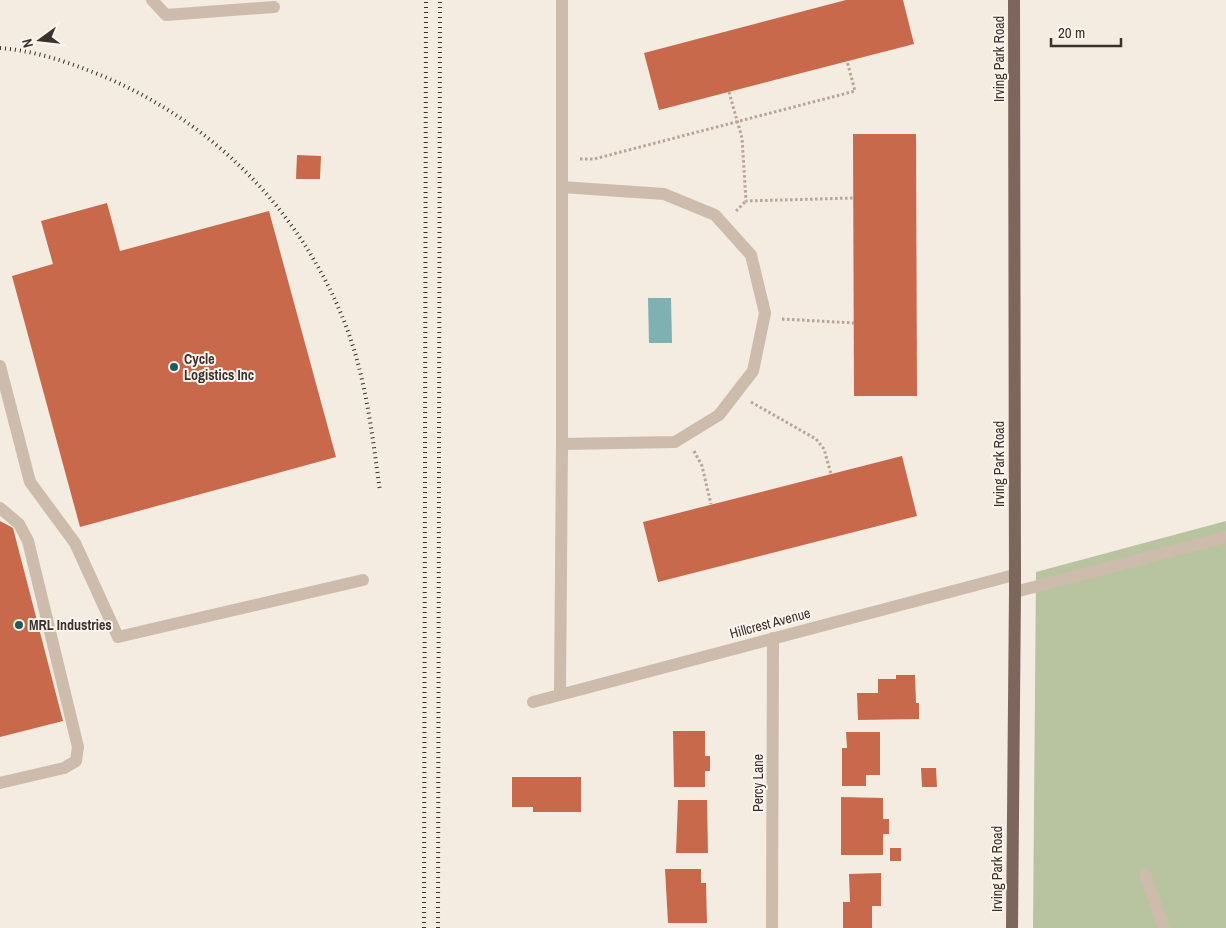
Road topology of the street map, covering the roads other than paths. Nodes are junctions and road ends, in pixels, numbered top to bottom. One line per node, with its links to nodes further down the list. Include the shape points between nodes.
1 (152, 0): 4 (street, via 166,15)
2 (562, 0): 5 (street)
3 (1014, 0): 10 (main road, Irving Park Road)
4 (274, 7)
5 (562, 187): 7 (street); 7 (street, via 664,194 715,215 751,255 765,313 753,371 719,415 675,442)
6 (0, 366): 11 (street, via 30,482 75,543 118,637)
7 (562, 444): 14 (street)
8 (0, 508): 16 (street, via 18,524 28,541 78,747 76,761 64,768)
9 (1226, 538): 12 (street)
10 (1014, 575): 12 (main road, Irving Park Road); 13 (street, Hillcrest Avenue)
11 (363, 580)
12 (1015, 592): 19 (main road, Irving Park Road)
13 (773, 638): 14 (street, Hillcrest Avenue); 18 (street, Percy Lane)
14 (560, 694): 15 (street, Hillcrest Avenue)
15 (533, 702)
16 (0, 783)
17 (1145, 874): 20 (street)
18 (772, 928)
19 (1012, 928)
20 (1164, 928)

